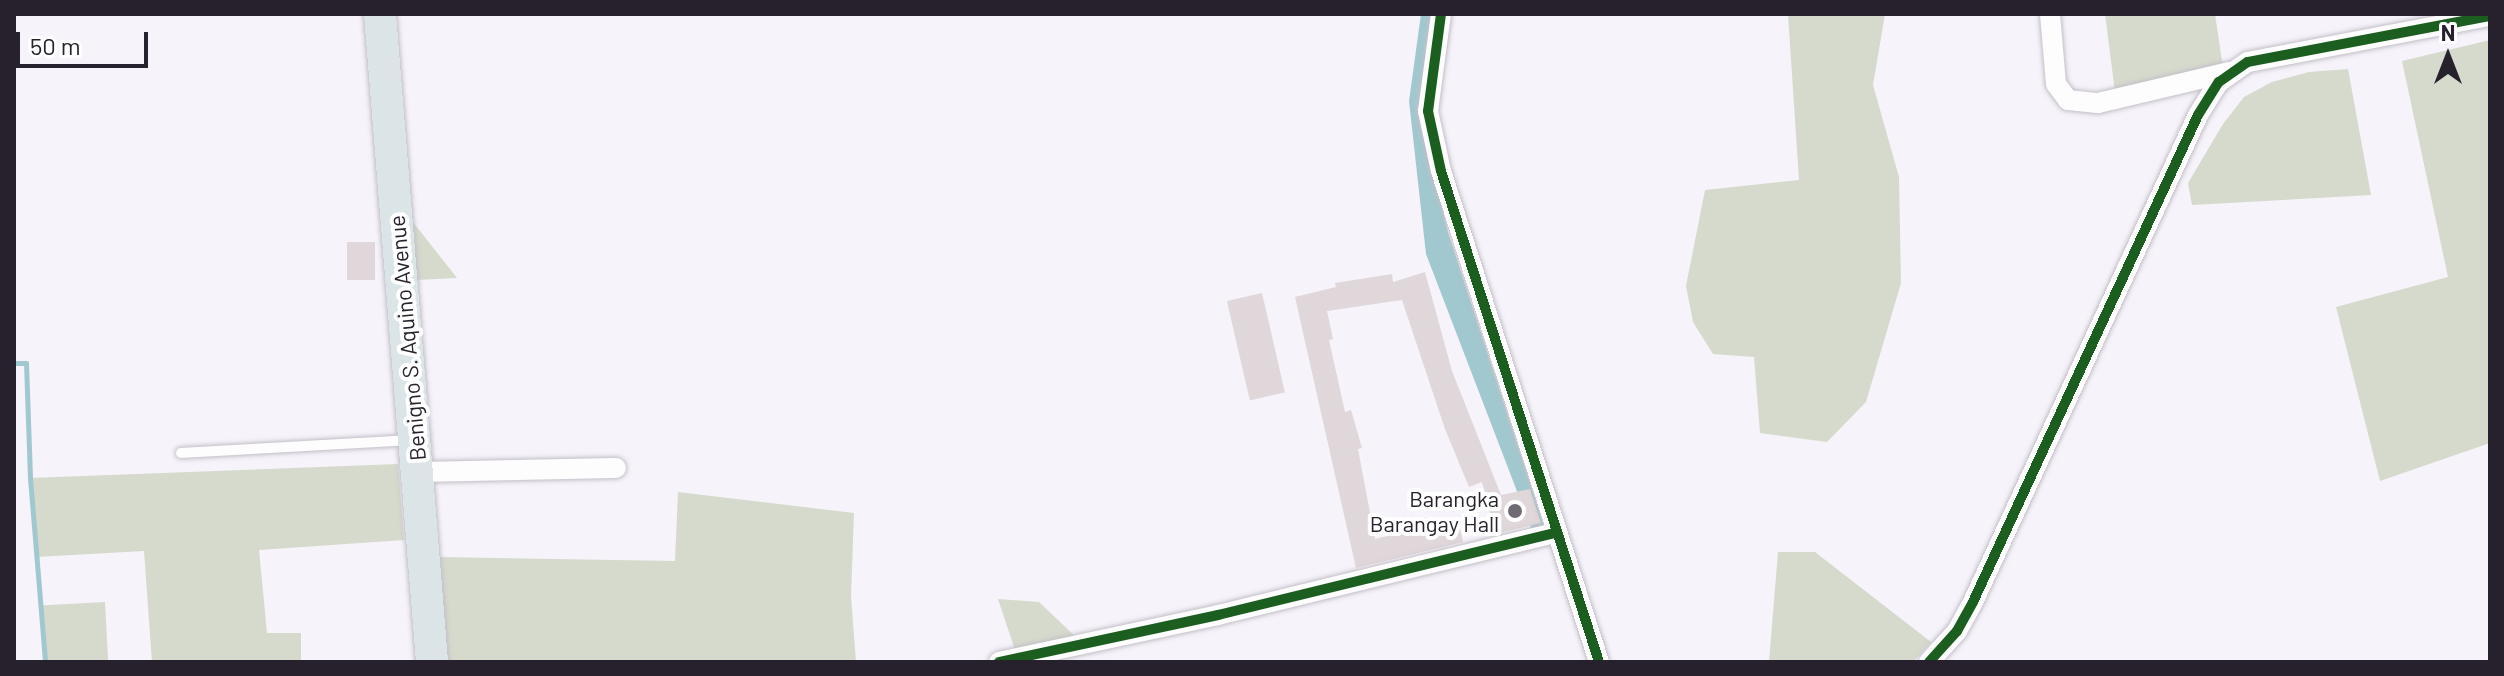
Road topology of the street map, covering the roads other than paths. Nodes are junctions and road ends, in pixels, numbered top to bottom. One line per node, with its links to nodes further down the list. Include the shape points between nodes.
1 (380, 14): 6 (main road, Benigno S. Aquino Avenue)
2 (1441, 14): 10 (street, via 1428,111 1437,156)
3 (2050, 14): 5 (street, via 2056,84 2068,100 2098,103)
4 (2490, 16): 5 (street, via 2260,59)
5 (2234, 71): 14 (street, via 2219,82 2198,115 1973,602 1957,631)
6 (414, 440): 7 (lane); 9 (main road, Benigno S. Aquino Avenue)
7 (181, 453)
8 (616, 468): 9 (street)
9 (418, 472): 12 (main road, Benigno S. Aquino Avenue)
10 (1555, 533): 11 (street); 13 (street)
11 (1010, 661)
12 (432, 662)
13 (1599, 662)
14 (1929, 662)

